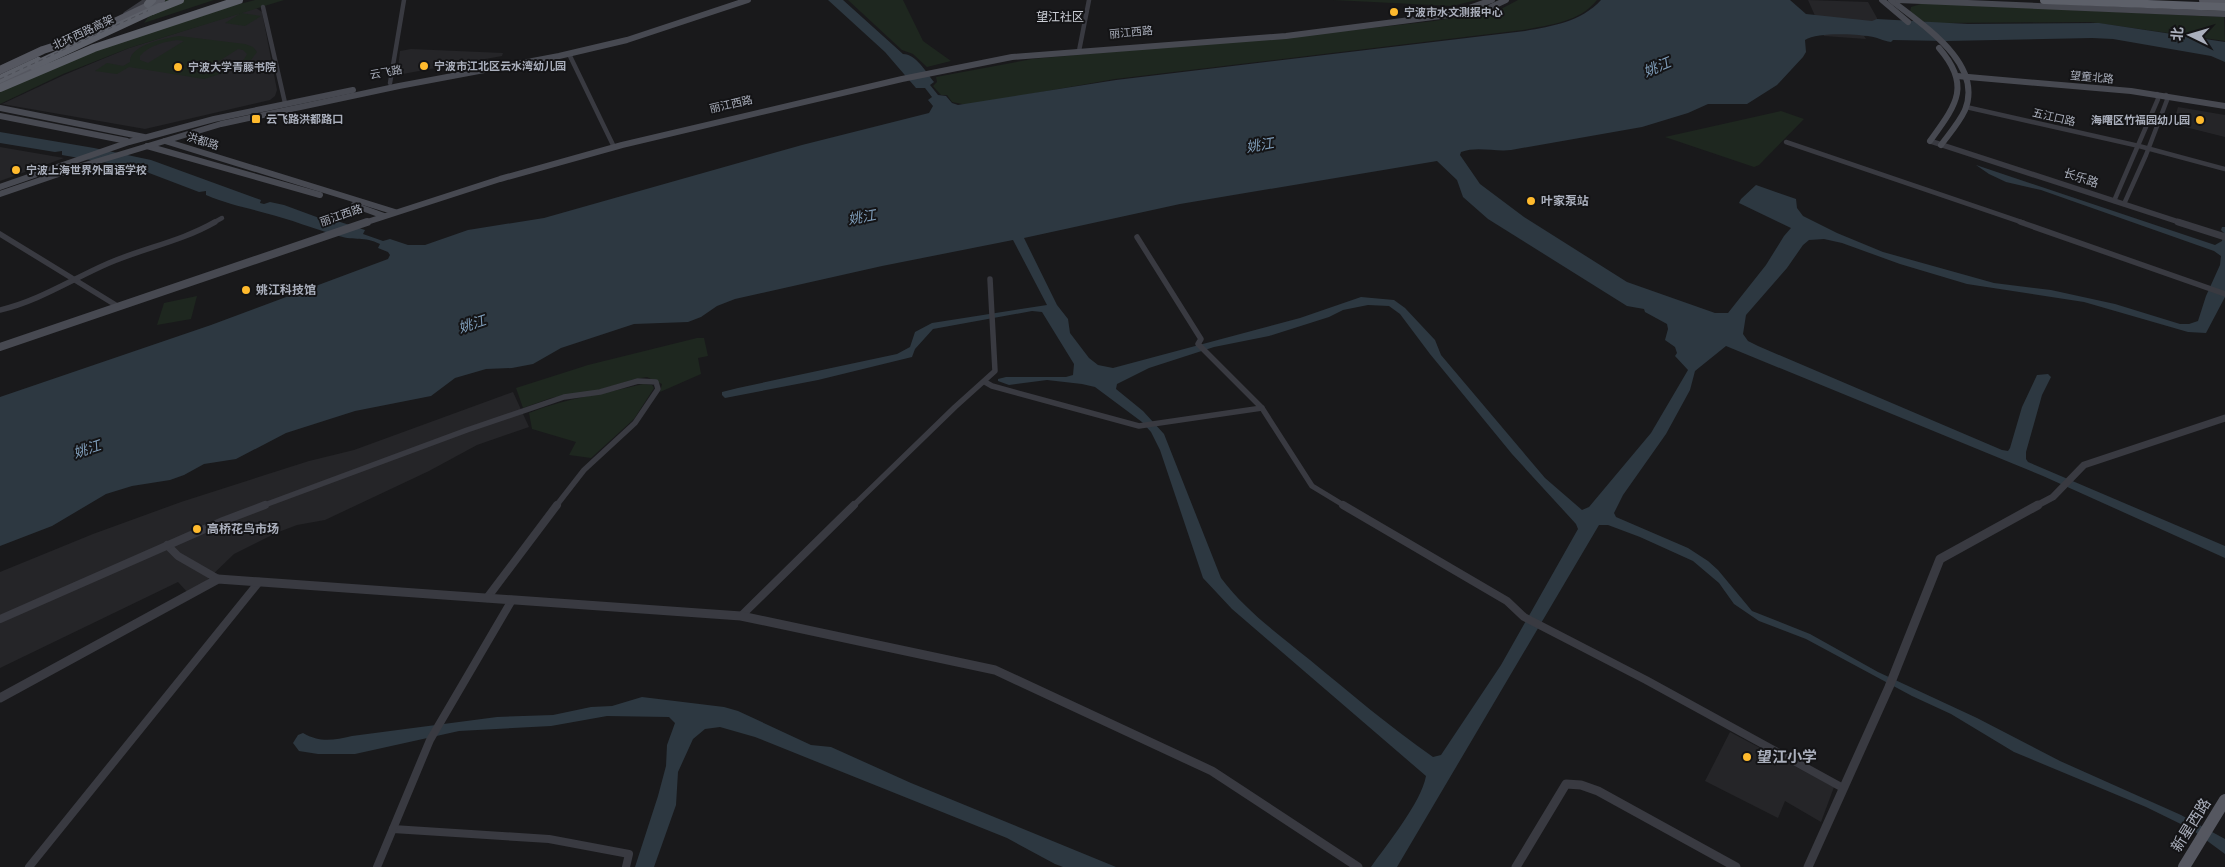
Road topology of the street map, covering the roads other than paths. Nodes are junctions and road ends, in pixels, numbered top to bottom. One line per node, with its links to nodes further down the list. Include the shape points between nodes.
1 (161, 0): 27 (main road)
2 (167, 0): 38 (highway, 北环西路高架)
3 (174, 0): 20 (highway, 北环西路高架, bridge)
4 (179, 0): 20 (highway, bridge); 25 (main road)
5 (223, 0): 26 (highway)
6 (239, 0): 28 (highway)
7 (404, 0): 39 (street)
8 (732, 0): 39 (main road, 云飞路, via 679,20 529,58)
9 (748, 0): 33 (main road, 云飞路, via 626,40)
10 (1089, 0): 31 (street)
11 (1492, 0): 31 (main road, 丽江西路, via 1455,11 1313,29)
12 (1506, 0): 31 (main road, 丽江西路, via 1498,6 1479,11 1314,33)
13 (1882, 0): 36 (main road, via 1939,48)
14 (1892, 0): 37 (main road, via 1957,57)
15 (1898, 0): 23 (main road)
16 (2037, 0): 24 (highway)
17 (2044, 0): 22 (highway)
18 (2123, 0): 22 (highway)
19 (2202, 0): 22 (main road)
20 (151, 3): 27 (main road); 29 (street); 38 (highway, 北环西路高架)
21 (263, 7): 43 (street)
22 (2225, 8): 23 (highway); 24 (main road)
23 (2135, 9): 24 (main road)
24 (2202, 12)
25 (129, 24): 32 (highway); 38 (main road)
26 (153, 24): 28 (highway); 30 (highway)
27 (96, 30): 29 (main road)
28 (137, 33): 30 (highway); 40 (main road)
29 (83, 37): 34 (main road, via 43,50); 35 (highway)
30 (107, 43): 32 (highway)
31 (1080, 49): 54 (main road, 丽江西路, via 930,72)
32 (77, 54): 40 (highway)
33 (569, 54): 50 (main road, 云飞路, via 221,124); 54 (street)
34 (0, 70)
35 (0, 74)
36 (1958, 78): 37 (main road, 望童北路); 51 (main road, via 1954,107)
37 (1968, 79): 41 (main road, 望童北路); 45 (main road)
38 (0, 82)
39 (390, 83): 43 (main road, 云飞路)
40 (0, 89)
41 (2158, 96): 42 (main road, 望童北路); 57 (street)
42 (2167, 98): 44 (main road, 望童北路); 47 (main road, 望童北路); 58 (street)
43 (285, 103): 49 (main road, 云飞路)
44 (2225, 106)
45 (1966, 107): 55 (main road); 57 (street, 五江口路)
46 (0, 108): 49 (main road, 洪都路)
47 (2225, 111)
48 (0, 116): 52 (main road, 洪都路)
49 (146, 137): 50 (main road, 洪都路); 52 (main road, 云飞路)
50 (164, 141): 56 (main road, 云飞路); 64 (main road, 洪都路)
51 (1930, 141): 55 (street, 长乐路)
52 (129, 142): 56 (main road, 洪都路); 60 (main road, 云飞路)
53 (1786, 142): 72 (street)
54 (613, 145): 64 (main road, 丽江西路)
55 (1941, 145): 62 (street, 长乐路)
56 (148, 146): 61 (main road, 云飞路); 64 (main road, 洪都路)
57 (2139, 146): 58 (street, 五江口路); 62 (street)
58 (2149, 148): 59 (street, 五江口路); 63 (street)
59 (2225, 169)
60 (0, 187)
61 (0, 194)
62 (2114, 201): 63 (street, 长乐路)
63 (2124, 204): 68 (street, 长乐路)
64 (386, 213): 69 (main road, 丽江西路); 69 (main road, 丽江西路)
65 (222, 218): 71 (street, via 189,237 111,262)
66 (0, 234): 71 (street)
67 (1138, 236): 78 (street, via 1201,339 1198,344)
68 (2225, 237)
69 (315, 238): 73 (main road, 丽江西路)
70 (990, 279): 77 (street, via 996,369)
71 (76, 280): 73 (street); 74 (street, via 39,298)
72 (2225, 294)
73 (116, 305): 75 (main road, 丽江西路); 76 (main road, 丽江西路)
74 (0, 310)
75 (0, 341)
76 (0, 347)
77 (985, 382): 78 (street, via 1139,426); 85 (street, via 955,407)
78 (1262, 408): 88 (street, via 1312,486 1322,493 1508,601 1524,617)
79 (2225, 418): 88 (street, via 2084,465 2053,497 1940,559 1889,687)
80 (167, 545): 81 (street, via 178,556); 83 (street, via 466,430 558,399 638,381 656,382 658,389 640,418 584,470); 86 (street)
81 (218, 579): 82 (street); 87 (street)
82 (259, 582): 83 (street); 91 (street)
83 (487, 598): 84 (street)
84 (512, 600): 85 (street); 90 (street, via 430,740)
85 (741, 616): 94 (street, via 995,670 1212,771)
86 (0, 619)
87 (0, 698)
88 (1843, 788): 97 (street)
89 (2225, 800): 98 (main road, 新星西路)
90 (393, 829): 92 (street); 93 (street, via 549,839 629,854)
91 (29, 867)
92 (377, 867)
93 (626, 867)
94 (1358, 867)
95 (1516, 867): 96 (street, via 1566,784 1598,791)
96 (1736, 867)
97 (1808, 867)
98 (2184, 867)

